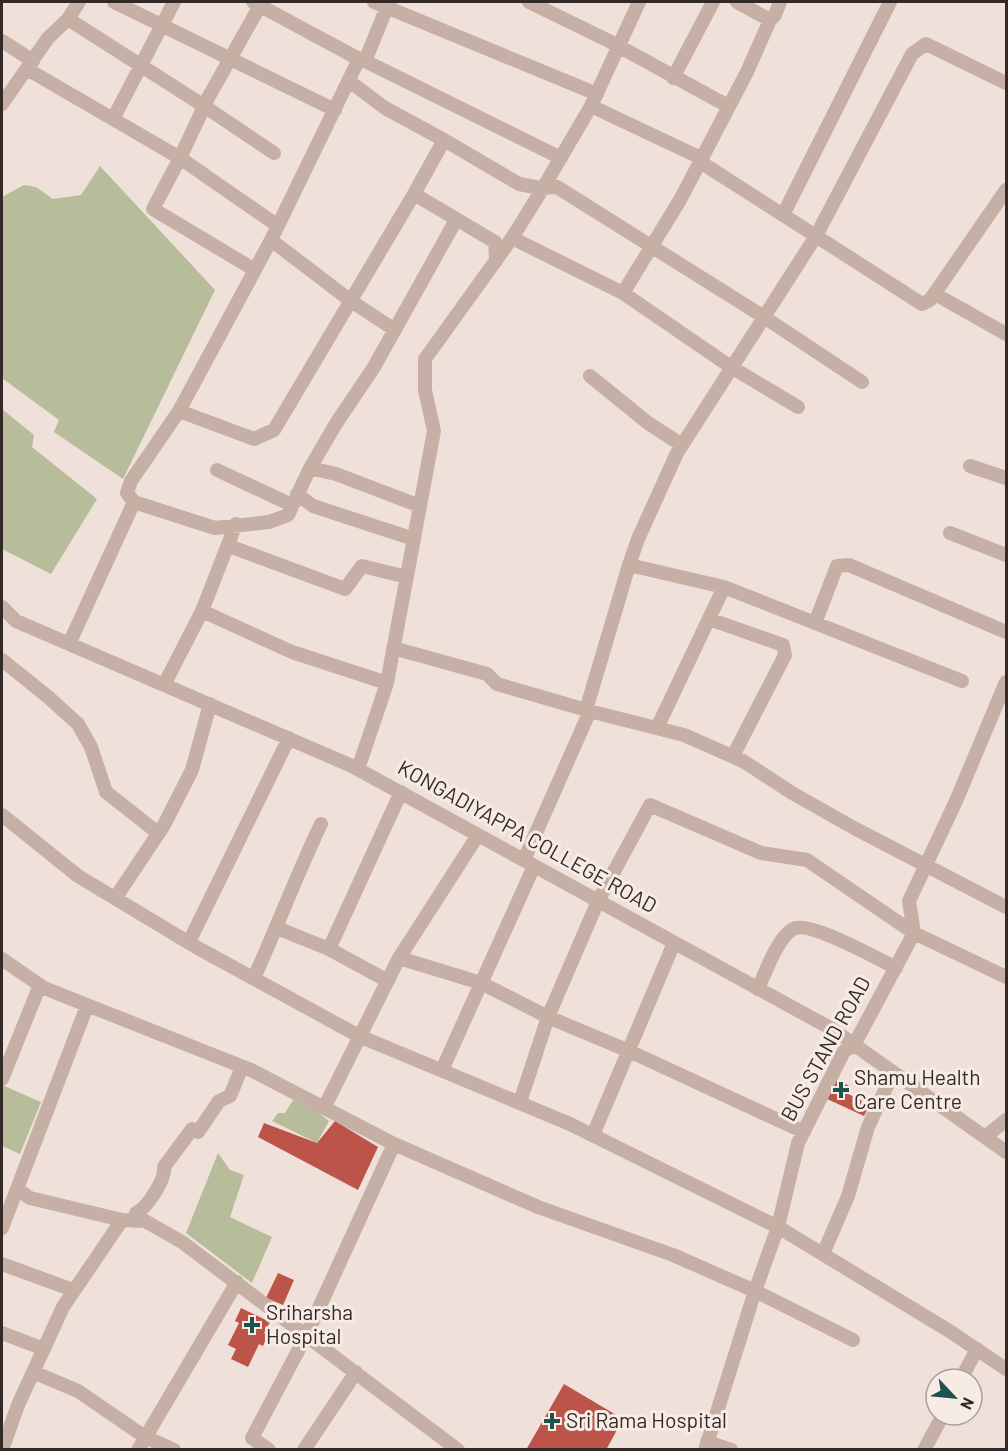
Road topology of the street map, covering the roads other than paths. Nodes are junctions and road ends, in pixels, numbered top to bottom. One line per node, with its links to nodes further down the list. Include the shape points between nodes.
1 (79, 2): 12 (street)
2 (114, 2): 14 (street)
3 (174, 2): 14 (street)
4 (529, 2): 16 (street)
5 (639, 2): 16 (street)
6 (713, 2): 21 (street)
7 (737, 2): 13 (street)
8 (780, 2): 13 (street)
9 (890, 2): 38 (street)
10 (259, 3): 17 (street); 18 (street)
11 (383, 4): 18 (street); 24 (street)
12 (68, 19): 19 (street, via 48,38); 20 (street)
13 (770, 20): 27 (street)
14 (161, 24): 17 (street); 20 (street)
15 (2, 41): 19 (street)
16 (618, 47): 21 (street); 24 (street)
17 (230, 59): 26 (street); 28 (street)
18 (362, 60): 22 (street); 33 (street)
19 (30, 65): 25 (street); 29 (street)
20 (140, 65): 26 (street); 29 (street)
21 (673, 78): 27 (street)
22 (349, 81): 28 (street); 30 (street, via 385,108)
23 (1006, 83): 41 (street, via 927,44 912,54)
24 (594, 100): 33 (street); 34 (street)
25 (2, 104)
26 (205, 106): 31 (street); 32 (street)
27 (728, 106): 34 (street)
28 (335, 110): 40 (street)
29 (113, 119): 32 (street)
30 (444, 140): 35 (street, via 519,184); 37 (street)
31 (274, 153)
32 (180, 158): 40 (street); 46 (street, via 153,209)
33 (561, 158): 35 (street)
34 (701, 158): 38 (street, via 705,165); 44 (street)
35 (543, 188): 42 (street); 44 (street, via 557,188)
36 (1006, 191): 48 (street)
37 (414, 194): 39 (street); 49 (street)
38 (783, 215): 41 (street)
39 (456, 220): 45 (street, via 495,242); 51 (street)
40 (278, 226): 43 (street)
41 (816, 236): 48 (street, via 922,304); 50 (street)
42 (512, 238): 45 (street); 47 (street)
43 (271, 240): 46 (street); 49 (street)
44 (652, 247): 47 (street); 50 (street)
45 (496, 261): 65 (street, via 425,359 425,390 434,431)
46 (255, 270): 57 (street)
47 (623, 293): 53 (street)
48 (930, 300): 52 (street, via 935,294)
49 (351, 301): 51 (street); 57 (street, via 274,430 254,439)
50 (764, 317): 53 (street); 55 (street)
51 (396, 330): 60 (street)
52 (1006, 334)
53 (732, 367): 56 (street); 58 (street)
54 (590, 376): 58 (street)
55 (862, 382)
56 (798, 407)
57 (179, 411): 64 (street, via 131,481 127,493)
58 (682, 445): 71 (street)
59 (970, 466): 62 (street)
60 (310, 468): 63 (street); 65 (street)
61 (217, 470): 63 (street)
62 (1006, 478)
63 (295, 500): 66 (street, via 288,515 269,522); 68 (street)
64 (134, 502): 66 (street, via 215,528); 79 (street)
65 (420, 506): 68 (street)
66 (236, 524): 69 (street)
67 (950, 533): 70 (street)
68 (414, 539): 72 (street)
69 (229, 546): 72 (street, via 345,589 362,566); 75 (street)
70 (1006, 555)
71 (629, 564): 73 (street); 87 (street)
72 (407, 577): 80 (street)
73 (724, 587): 76 (street); 77 (street)
74 (2, 607): 79 (street, KONGADIYAPPA COLLEGE ROAD, via 16,621)
75 (202, 611): 84 (street, via 292,652); 85 (street)
76 (709, 619): 88 (street); 90 (street, via 783,645 785,655)
77 (815, 622): 78 (street, via 837,566 849,565); 82 (street)
78 (1006, 632)
79 (69, 644): 85 (street, KONGADIYAPPA COLLEGE ROAD)
80 (393, 648): 84 (street); 87 (street, via 487,674 497,684)
81 (2, 660): 95 (street, via 78,724 91,747 106,792)
82 (962, 681)
83 (1006, 682): 98 (street)
84 (387, 683): 91 (street)
85 (164, 684): 86 (street, KONGADIYAPPA COLLEGE ROAD)
86 (210, 704): 89 (street, KONGADIYAPPA COLLEGE ROAD); 95 (street, via 192,770)
87 (588, 711): 88 (street); 97 (street)
88 (657, 728): 90 (street)
89 (289, 738): 91 (street, KONGADIYAPPA COLLEGE ROAD); 104 (street)
90 (733, 756): 98 (street)
91 (358, 769): 92 (street, KONGADIYAPPA COLLEGE ROAD)
92 (401, 792): 96 (street, KONGADIYAPPA COLLEGE ROAD); 106 (street)
93 (2, 815): 99 (street, via 78,876)
94 (321, 824): 102 (street)
95 (158, 833): 99 (street)
96 (478, 835): 97 (street, KONGADIYAPPA COLLEGE ROAD); 107 (street)
97 (529, 863): 100 (street, KONGADIYAPPA COLLEGE ROAD); 113 (street)
98 (926, 866): 101 (street); 103 (street, via 909,901)
99 (116, 897): 104 (street)
100 (598, 901): 103 (street, via 650,805 761,853 807,860); 105 (street, KONGADIYAPPA COLLEGE ROAD); 117 (street)
101 (1006, 907)
102 (277, 928): 106 (street); 111 (street)
103 (914, 933): 109 (street, BUS STAND ROAD); 110 (street)
104 (189, 942): 111 (street)
105 (674, 943): 115 (street, KONGADIYAPPA COLLEGE ROAD); 120 (street)
106 (328, 949): 112 (street)
107 (399, 958): 112 (street); 113 (street)
108 (2, 959): 114 (street)
109 (896, 968): 115 (street, via 817,930 799,927 783,937); 119 (street, BUS STAND ROAD)
110 (1006, 977)
111 (254, 978): 118 (street)
112 (388, 981): 118 (street)
113 (481, 983): 117 (street); 123 (street)
114 (40, 986): 116 (street); 121 (street)
115 (758, 989): 119 (street, KONGADIYAPPA COLLEGE ROAD)
116 (87, 1006): 122 (street); 134 (street)
117 (548, 1017): 120 (street); 126 (street)
118 (359, 1036): 123 (street); 127 (street)
119 (854, 1045): 124 (street, KONGADIYAPPA COLLEGE ROAD); 129 (street, BUS STAND ROAD, via 844,1052)
120 (629, 1051): 129 (street); 130 (street)
121 (6, 1053): 125 (street)
122 (242, 1067): 127 (street); 135 (street, via 230,1096 219,1101 198,1132 192,1129 164,1167 165,1174 143,1209)
123 (442, 1070): 126 (street)
124 (893, 1072): 131 (street, KONGADIYAPPA COLLEGE ROAD); 138 (street, via 868,1127 848,1196)
125 (2, 1079)
126 (520, 1102): 130 (street)
127 (324, 1108): 132 (street)
128 (1006, 1120): 131 (street)
129 (804, 1132): 136 (street, BUS STAND ROAD)
130 (593, 1135): 136 (street)
131 (985, 1137): 133 (street, KONGADIYAPPA COLLEGE ROAD)
132 (394, 1144): 142 (street, via 538,1207 674,1255); 144 (street)
133 (1006, 1152)
134 (17, 1189): 135 (street, via 30,1198); 137 (street)
135 (128, 1220): 140 (street, via 145,1221 182,1242); 141 (street)
136 (778, 1227): 138 (street); 142 (street, BUS STAND ROAD)
137 (2, 1228)
138 (823, 1254): 147 (street)
139 (2, 1264): 141 (street)
140 (237, 1282): 144 (street); 153 (street)
141 (73, 1290): 146 (street)
142 (755, 1291): 145 (street); 154 (street, BUS STAND ROAD)
143 (2, 1333): 146 (street)
144 (307, 1334): 151 (street); 158 (street, via 252,1438)
145 (853, 1340)
146 (44, 1349): 150 (street)
147 (977, 1349): 148 (street); 149 (street)
148 (967, 1367)
149 (1006, 1369)
150 (33, 1372): 153 (street, via 78,1392); 155 (street)
151 (356, 1372): 159 (street); 160 (street)
152 (936, 1427): 162 (street)
153 (145, 1437): 156 (street); 157 (street)
154 (706, 1445): 161 (street)
155 (2, 1449)
156 (138, 1449)
157 (174, 1449)
158 (268, 1449)
159 (304, 1449)
160 (458, 1449)
161 (731, 1449)
162 (924, 1449)

